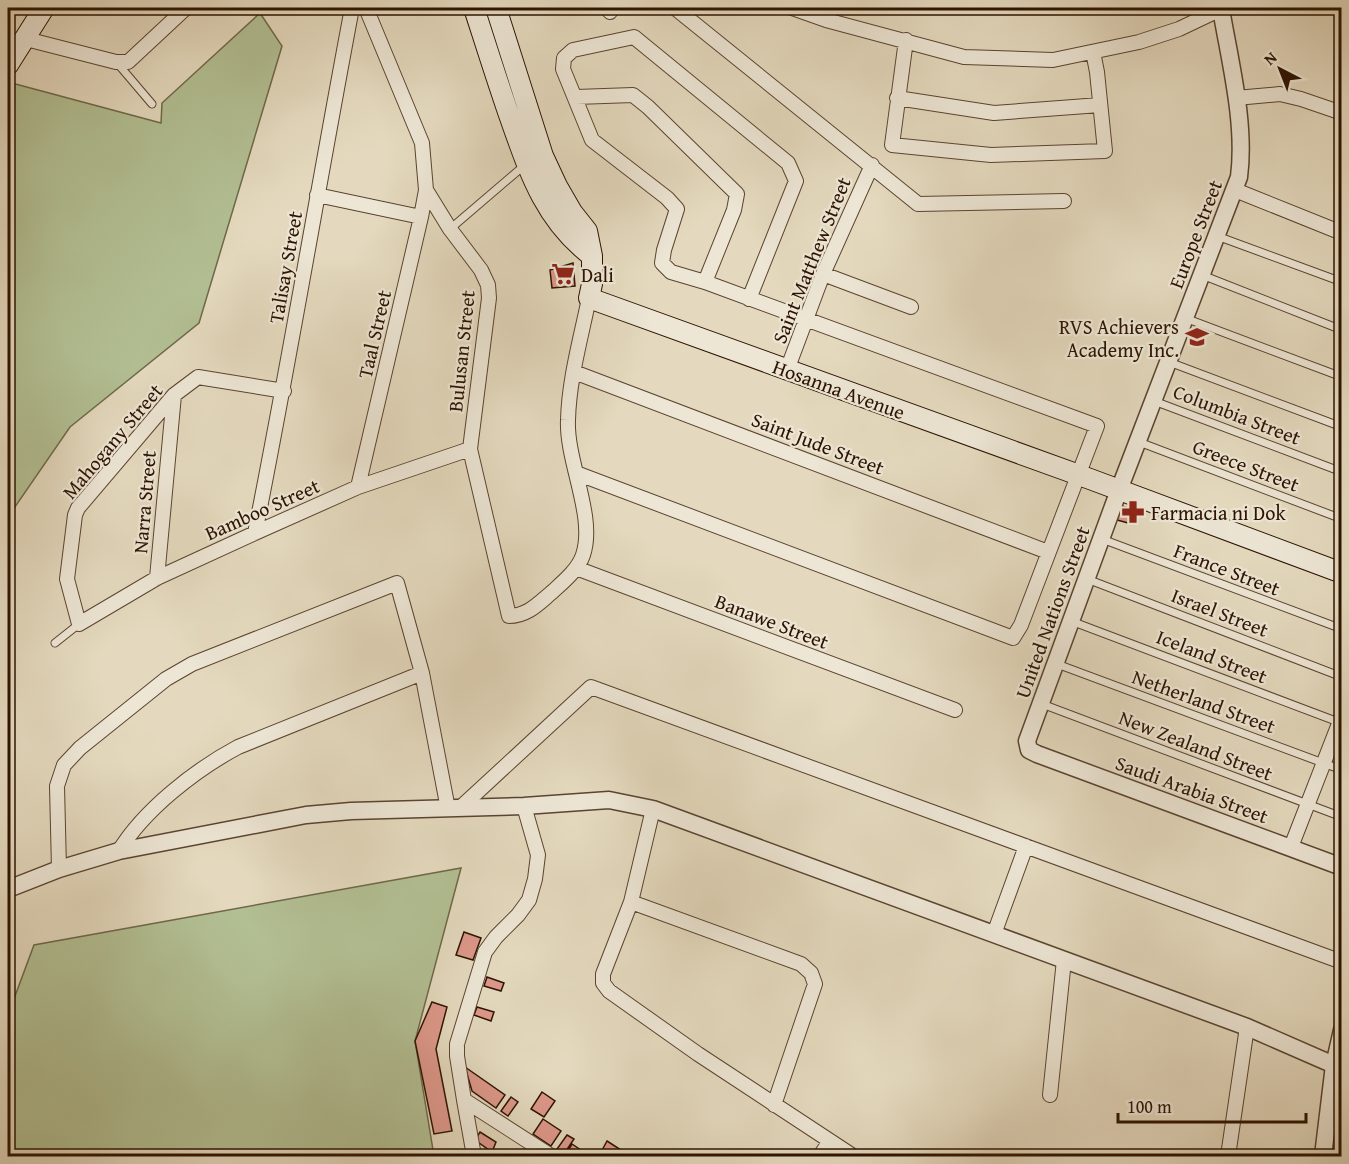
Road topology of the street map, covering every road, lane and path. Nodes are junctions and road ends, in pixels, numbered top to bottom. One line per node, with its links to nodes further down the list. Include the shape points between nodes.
1 (44, 8): 11 (main road)
2 (186, 8): 14 (street, via 128,62)
3 (352, 8): 28 (street, Talisay Street)
4 (366, 8): 26 (street, Bulusan Street, via 422,143)
5 (474, 8): 17 (main road)
6 (496, 8): 16 (main road)
7 (675, 8): 25 (street)
8 (792, 8): 10 (street)
9 (1223, 8): 13 (street, via 1179,29); 20 (street, Europe Street)
10 (829, 14): 12 (street)
11 (26, 39): 14 (street); 15 (main road)
12 (906, 40): 13 (street, via 964,57 1053,60); 19 (street)
13 (1092, 52): 22 (street)
14 (116, 62): 21 (lane)
15 (8, 65)
16 (514, 65): 17 (main road); 34 (main road, via 543,156 556,186 587,231)
17 (494, 71): 24 (main road)
18 (576, 98): 37 (street, via 592,140 677,209 662,263 671,272); 37 (street, via 633,95 737,194); 40 (street, via 563,69 564,58 573,50 634,37 788,163 796,181)
19 (897, 98): 22 (street, via 994,113); 22 (street, via 892,145 991,155 1105,151)
20 (1236, 98): 23 (street, via 1280,94); 27 (street, Europe Street, via 1241,160)
21 (152, 104)
22 (1100, 105)
23 (1341, 112)
24 (526, 164): 31 (lane); 34 (main road, via 557,221)
25 (872, 165): 29 (street, via 918,204); 35 (street, Saint Matthew Street)
26 (426, 190): 30 (street, Taal Street); 31 (street, Bulusan Street)
27 (1235, 190): 32 (street); 33 (street, Europe Street)
28 (317, 195): 30 (street); 49 (street, Talisay Street)
29 (1064, 201)
30 (421, 217): 58 (street, Taal Street)
31 (450, 229): 54 (street, Bulusan Street, via 488,285)
32 (1341, 233)
33 (1217, 236): 36 (street, Europe Street); 38 (lane)
34 (592, 256): 39 (main road)
35 (823, 274): 41 (street); 43 (street, Saint Matthew Street)
36 (1202, 275): 42 (street, Europe Street); 44 (lane)
37 (705, 282): 40 (street)
38 (1341, 282)
39 (589, 298): 46 (main road, Hosanna Avenue); 47 (street)
40 (749, 299): 43 (street)
41 (911, 306)
42 (1185, 318): 45 (street, Europe Street); 48 (lane)
43 (806, 320): 46 (street, Saint Matthew Street); 57 (street, via 1097,426)
44 (1341, 330)
45 (1169, 362): 51 (street, Europe Street); 52 (lane)
46 (787, 370): 57 (main road, Hosanna Avenue)
47 (574, 372): 56 (street, via 568,422); 63 (street, Saint Jude Street)
48 (1341, 377)
49 (284, 391): 50 (street, Mahogany Street, via 198,377); 61 (street, Talisay Street)
50 (174, 395): 66 (street, Narra Street); 69 (street, Mahogany Street, via 75,515 67,579)
51 (1154, 401): 53 (street, Europe Street); 55 (lane, Columbia Street)
52 (1341, 427)
53 (1138, 442): 59 (street, Europe Street); 60 (lane, Greece Street)
54 (470, 448): 58 (street, Bamboo Street); 64 (street, Bulusan Street, via 509,615 529,612)
55 (1341, 472)
56 (576, 473): 63 (street, via 1013,638); 64 (street, via 586,542)
57 (1083, 477): 59 (main road, Hosanna Avenue); 63 (street)
58 (358, 488): 61 (street, Bamboo Street)
59 (1119, 490): 62 (street, United Nations Street); 65 (main road, Hosanna Avenue)
60 (1341, 519)
61 (255, 533): 66 (street, Bamboo Street)
62 (1101, 539): 67 (street, United Nations Street); 70 (lane, France Street)
63 (1048, 552)
64 (576, 568): 76 (street, Banawe Street)
65 (1341, 573)
66 (157, 578): 69 (street, Bamboo Street)
67 (1087, 579): 68 (street, United Nations Street); 74 (lane, Israel Street)
68 (1071, 621): 72 (street, United Nations Street); 77 (lane, Iceland Street)
69 (79, 624): 71 (lane)
70 (1341, 629)
71 (55, 643)
72 (1054, 663): 75 (street, United Nations Street); 79 (lane, Netherland Street)
73 (422, 673): 83 (street); 88 (street, via 219,757 145,816); 90 (street, via 397,583 192,664 157,686 64,765 57,786)
74 (1341, 677)
75 (1040, 703): 78 (street, United Nations Street, via 1027,741); 81 (lane, New Zealand Street)
76 (955, 710)
77 (1341, 720): 79 (street)
78 (1029, 750): 87 (street, Saudi Arabia Street)
79 (1324, 763): 80 (lane, Netherland Street); 81 (street)
80 (1341, 770)
81 (1307, 805): 85 (lane, New Zealand Street); 87 (street)
82 (524, 807): 83 (street); 84 (street, via 609,800); 100 (street, via 538,855 535,879 529,900 485,952 457,1044)
83 (454, 808): 86 (street, via 591,687); 88 (street, via 306,815)
84 (653, 809): 92 (street); 93 (street)
85 (1341, 818)
86 (1026, 846): 93 (street); 95 (street)
87 (1291, 847): 89 (street, Saudi Arabia Street)
88 (119, 851): 90 (street)
89 (1341, 867)
90 (59, 868): 91 (street)
91 (8, 889)
92 (631, 902): 101 (street, via 603,983 618,998); 101 (street, via 801,964 811,973 815,984)
93 (994, 934): 94 (street)
94 (1064, 960): 96 (street); 99 (street)
95 (1341, 962)
96 (1247, 1027): 98 (street); 107 (street)
97 (1340, 1038): 98 (street)
98 (1334, 1065): 108 (street)
99 (1050, 1095)
100 (464, 1100): 103 (street); 104 (street)
101 (774, 1105): 102 (street)
102 (830, 1141): 105 (street); 106 (street)
103 (474, 1156)
104 (551, 1156)
105 (820, 1156)
106 (853, 1156)
107 (1228, 1156)
108 (1323, 1156)

